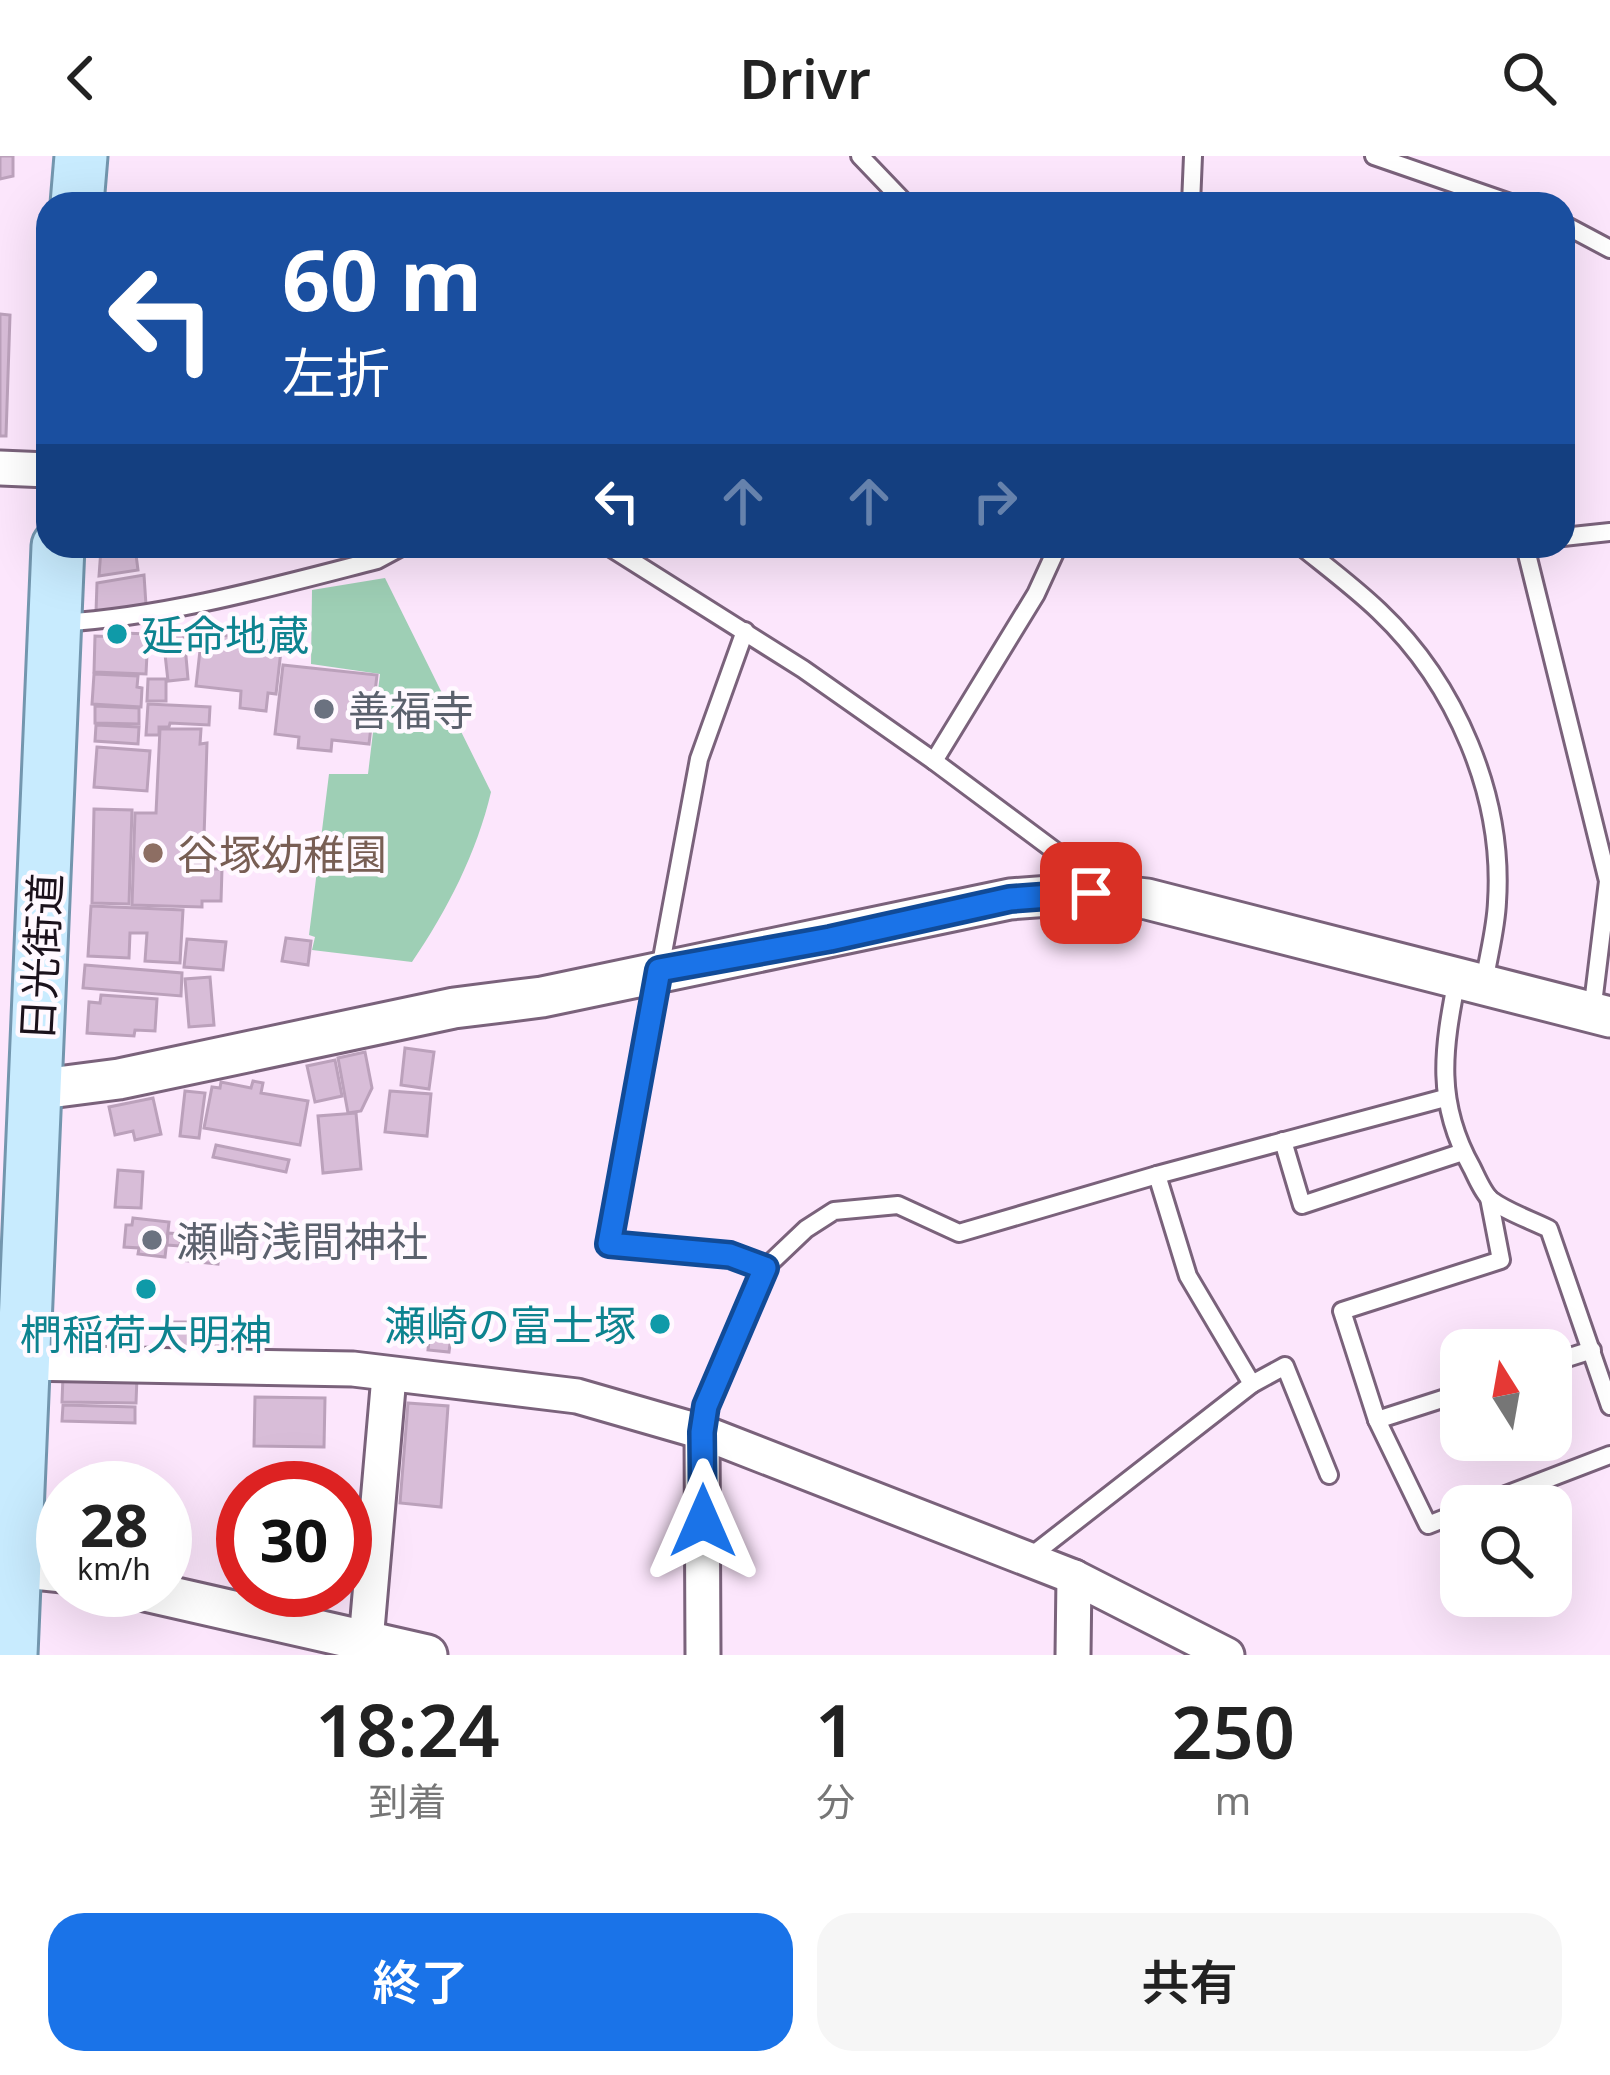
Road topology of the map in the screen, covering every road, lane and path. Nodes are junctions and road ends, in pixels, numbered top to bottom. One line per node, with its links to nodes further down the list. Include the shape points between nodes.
1 (81, 156): 5 (main road)
2 (860, 156): 6 (lane)
3 (1193, 156): 7 (lane)
4 (1374, 156): 8 (lane)
5 (78, 192)
6 (894, 192)
7 (1192, 192)
8 (1478, 192)
9 (1575, 230): 10 (lane)
10 (1610, 249)
11 (0, 468): 12 (street)
12 (36, 470)
13 (1610, 532): 14 (lane)
14 (1575, 536)
15 (58, 558): 21 (main road, 日光街道)
16 (381, 558): 21 (lane, via 199,604)
17 (627, 558): 22 (lane)
18 (1052, 558): 23 (lane)
19 (1316, 558): 26 (lane, via 1411,645 1479,768 1491,812 1497,906)
20 (1528, 558): 27 (lane, via 1608,881)
21 (56, 623): 28 (main road, 日光街道)
22 (745, 631): 23 (lane); 25 (lane, via 698,759)
23 (934, 761): 24 (lane, via 1071,862)
24 (1091, 893): 25 (street, via 1010,899); 26 (street, via 1147,899)
25 (659, 970): 28 (street); 34 (lane, via 609,1244 730,1255)
26 (1471, 982): 27 (street); 29 (lane, via 1447,1029)
27 (1601, 1015)
28 (34, 1090): 35 (main road, 日光街道)
29 (1445, 1098): 30 (lane); 31 (lane)
30 (1283, 1142): 31 (lane, via 1302,1205); 32 (lane)
31 (1463, 1152): 33 (lane)
32 (1157, 1175): 34 (lane, via 959,1233 898,1205 854,1206 806,1229); 40 (lane, via 1188,1276)
33 (1489, 1198): 36 (lane, via 1549,1229); 43 (lane, via 1502,1260 1342,1311)
34 (765, 1268): 44 (lane)
35 (12, 1299): 38 (main road, 日光街道)
36 (1592, 1350): 37 (lane); 42 (lane)
37 (1572, 1357)
38 (23, 1363): 39 (street); 49 (main road, 日光街道)
39 (389, 1376): 44 (street, via 578,1396); 54 (street)
40 (1252, 1384): 46 (lane, via 1285,1366); 50 (lane)
41 (1440, 1400): 43 (lane)
42 (1610, 1406)
43 (1377, 1420): 48 (lane, via 1428,1525)
44 (702, 1432): 50 (street); 57 (street)
45 (1610, 1455): 47 (lane)
46 (1329, 1475)
47 (1532, 1485)
48 (1440, 1520)
49 (36, 1531)
50 (1025, 1561): 51 (street)
51 (1074, 1577): 58 (street); 59 (street)
52 (36, 1579): 55 (main road, 日光街道)
53 (192, 1603): 54 (street)
54 (366, 1648): 56 (street)
55 (11, 1655)
56 (427, 1655)
57 (703, 1655)
58 (1073, 1655)
59 (1227, 1655)

